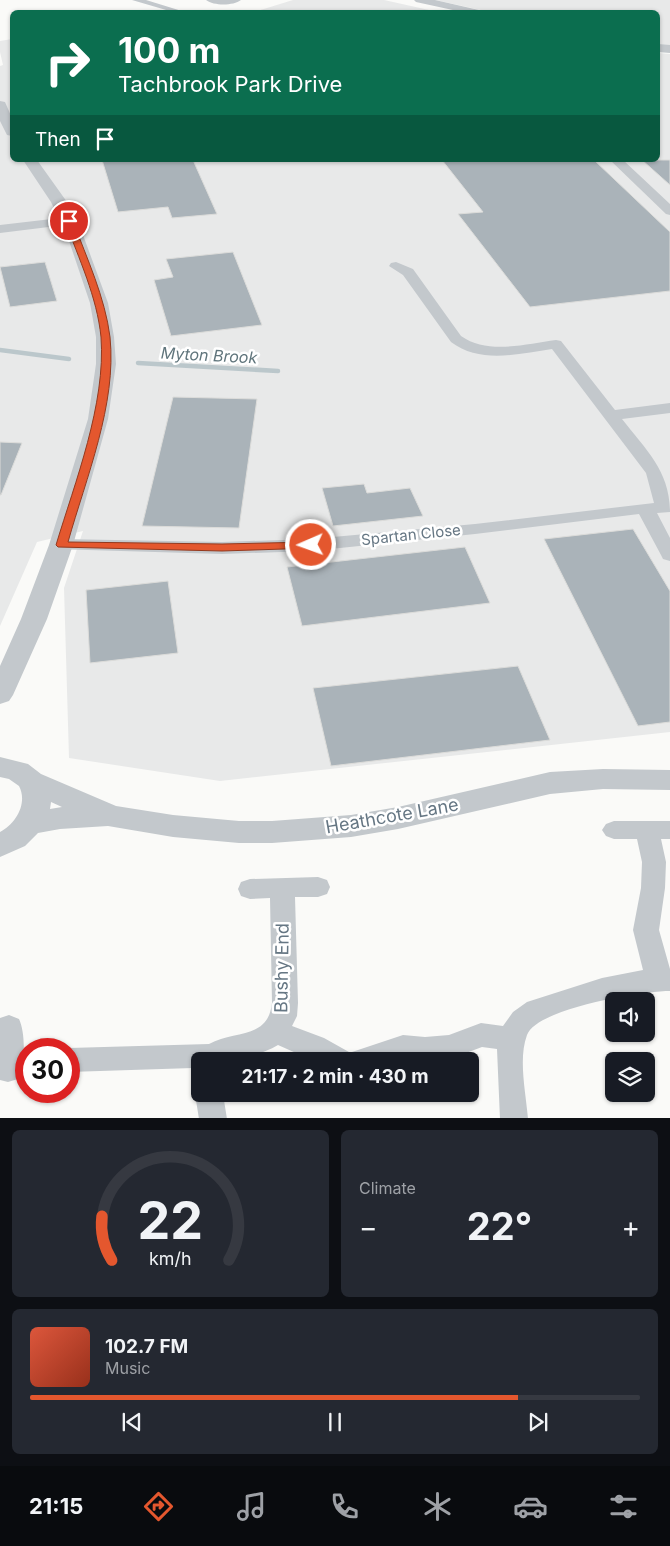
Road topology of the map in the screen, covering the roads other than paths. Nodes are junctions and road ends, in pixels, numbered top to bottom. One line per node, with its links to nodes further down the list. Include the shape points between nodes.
1 (136, 0): 5 (street)
2 (210, 0): 3 (street)
3 (237, 0)
4 (420, 0): 6 (street)
5 (174, 10)
6 (466, 10)
7 (0, 106): 8 (street)
8 (10, 128)
9 (31, 162): 12 (street)
10 (618, 162): 11 (street)
11 (670, 211)
12 (69, 221): 13 (street); 19 (street, via 99,303 106,364 97,426)
13 (0, 229)
14 (396, 266): 16 (street, via 408,272 456,339 466,347 490,351 556,344)
15 (670, 408): 16 (street)
16 (612, 415): 17 (street, via 654,472)
17 (667, 507): 18 (street, Spartan Close)
18 (645, 508): 19 (street, Spartan Close, via 311,545 222,548); 20 (street)
19 (62, 545): 21 (street)
20 (670, 555)
21 (0, 695)
22 (2, 762): 24 (street, Heathcote Lane)
23 (670, 780): 25 (street, Heathcote Lane, via 603,779 550,783 398,818 307,830 231,832)
24 (32, 782): 25 (street, Heathcote Lane); 26 (street, via 37,791 38,806)
25 (112, 816): 26 (street, Heathcote Lane)
26 (31, 823): 29 (street)
27 (614, 830): 28 (street)
28 (658, 830): 33 (street, via 646,930)
29 (2, 847)
30 (318, 887): 31 (street)
31 (282, 888): 32 (street); 35 (street, Bushy End, via 284,1012)
32 (250, 889)
33 (664, 980): 36 (street, via 625,984 536,1010 521,1021)
34 (9, 1027): 42 (street)
35 (276, 1032): 37 (street, Bushy End, via 258,1042 232,1046); 38 (street)
36 (513, 1039): 39 (street, via 480,1035 450,1046 425,1049 403,1046); 45 (street)
37 (222, 1052)
38 (323, 1052)
39 (387, 1052)
40 (191, 1055): 41 (street, via 149,1059)
41 (80, 1059)
42 (11, 1069)
43 (211, 1102): 44 (street)
44 (214, 1118)
45 (514, 1118)

